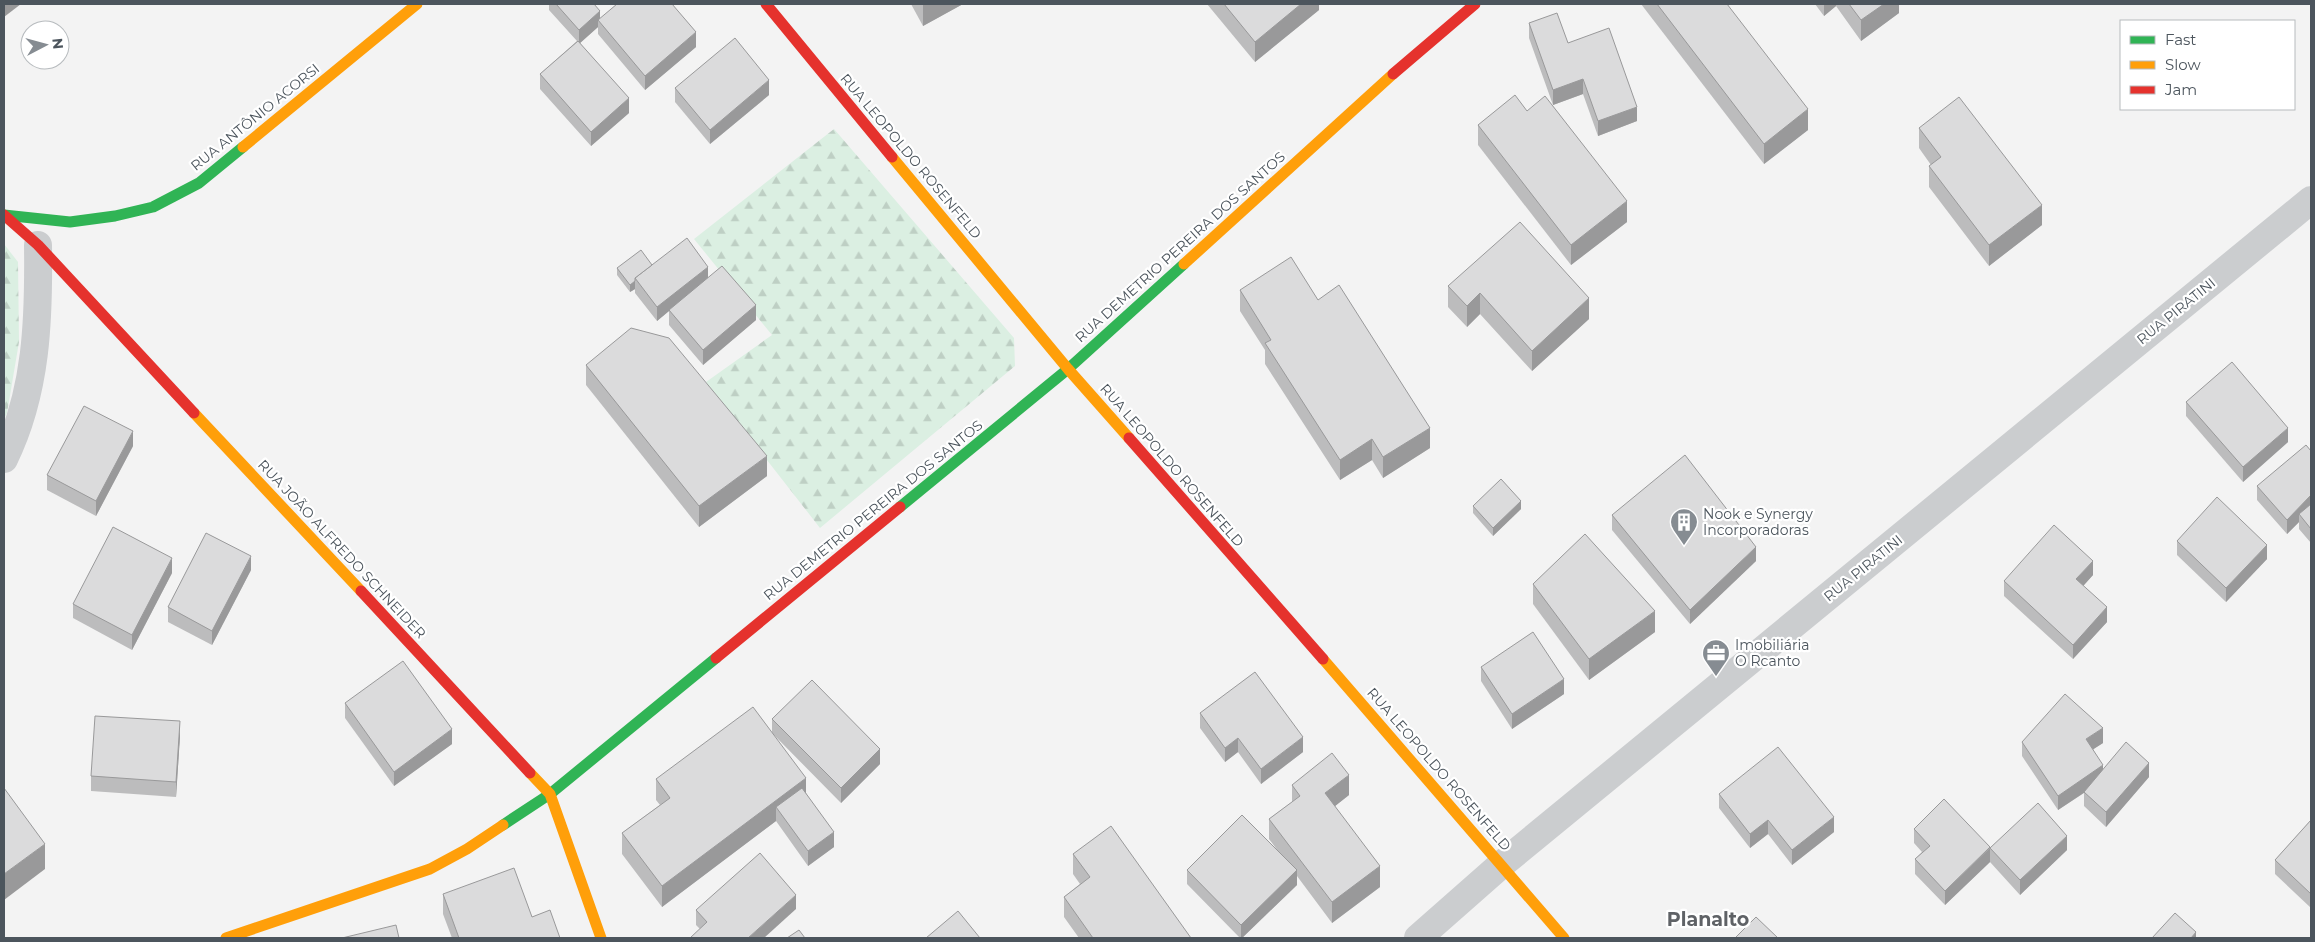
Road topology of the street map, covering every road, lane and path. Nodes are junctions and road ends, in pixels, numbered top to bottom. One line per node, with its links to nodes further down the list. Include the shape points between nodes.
1 (417, 4): 5 (street, RUA ANTÔNIO ACORSI, via 200,183 161,203 115,216 70,222)
2 (766, 4): 7 (street, RUA LEOPOLDO ROSENFELD)
3 (1475, 4): 7 (street, RUA DEMETRIO PEREIRA DOS SANTOS, via 1413,56)
4 (2311, 200): 10 (street, RUA PIRATINI)
5 (4, 215): 6 (street, RUA JOÃO ALFREDO SCHNEIDER)
6 (38, 245): 8 (street, via 34,361 25,404); 9 (street, RUA JOÃO ALFREDO SCHNEIDER)
7 (1068, 369): 9 (street, RUA DEMETRIO PEREIRA DOS SANTOS); 10 (street, RUA LEOPOLDO ROSENFELD)
8 (4, 460)
9 (550, 794): 11 (street, RUA DEMETRIO PEREIRA DOS SANTOS, via 467,849 430,869); 12 (street, RUA JOÃO ALFREDO SCHNEIDER)
10 (1502, 864): 13 (street, RUA PIRATINI); 14 (street, RUA LEOPOLDO ROSENFELD)
11 (226, 938)
12 (601, 938)
13 (1418, 938)
14 (1564, 938)

